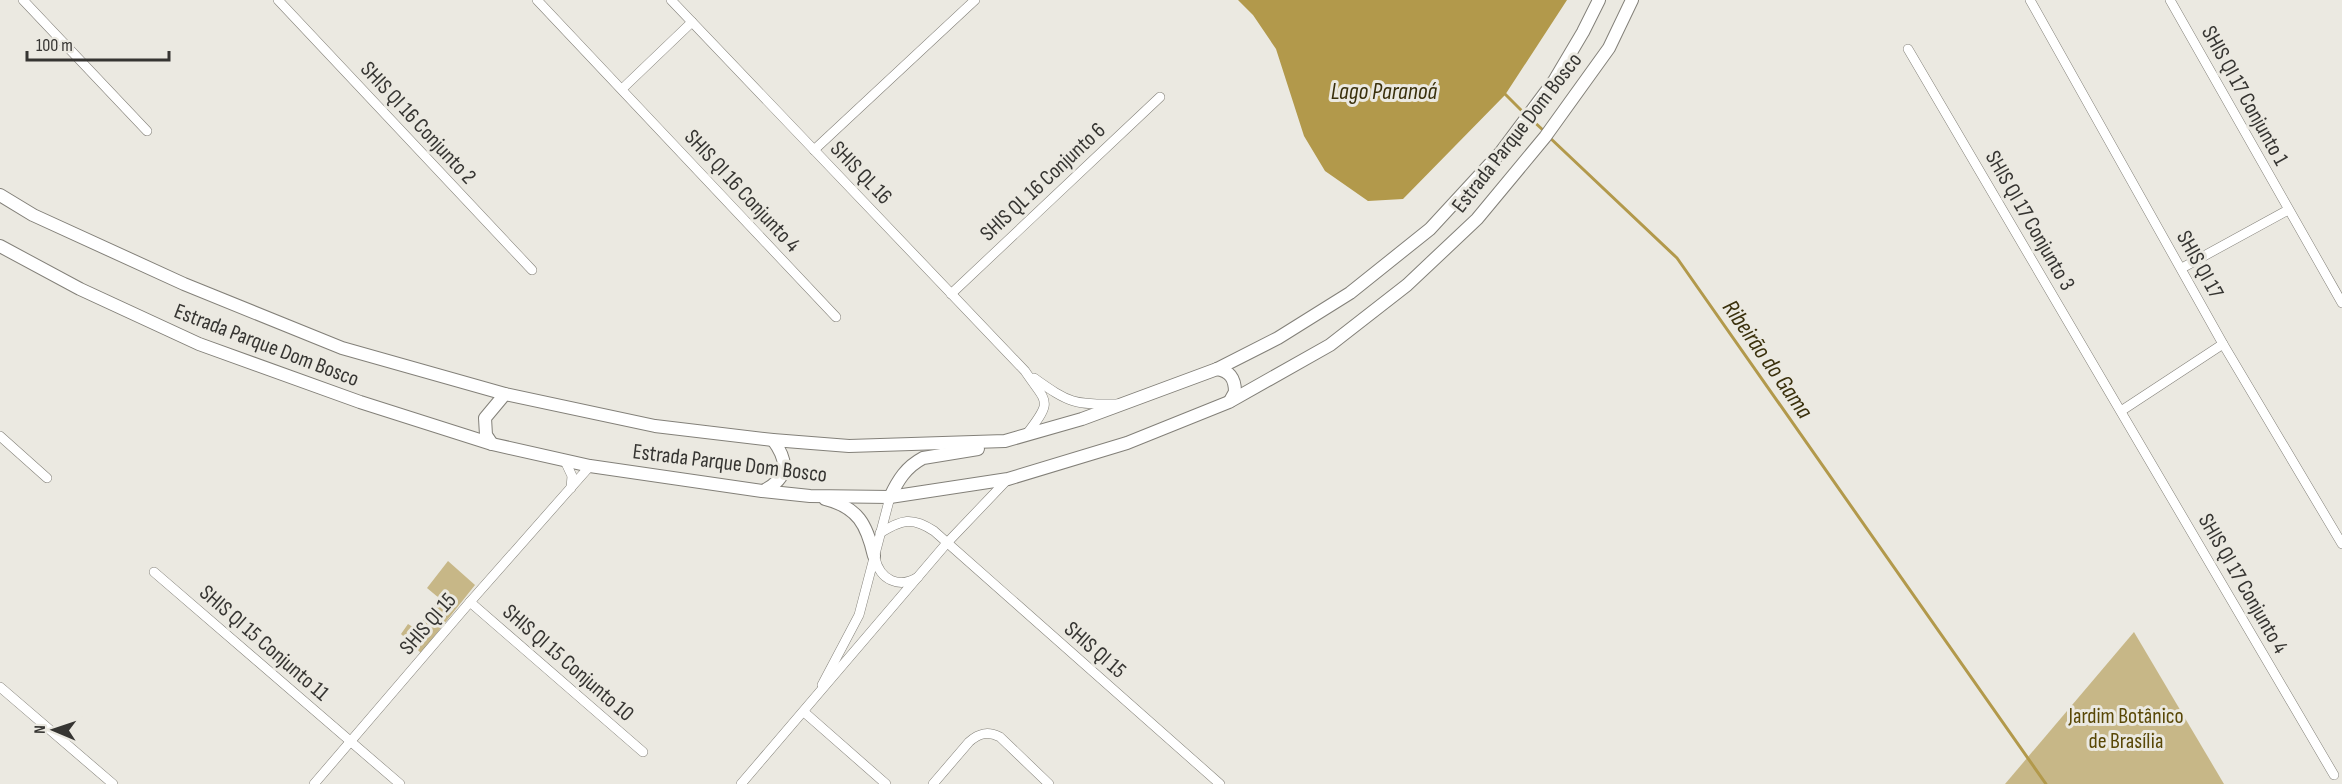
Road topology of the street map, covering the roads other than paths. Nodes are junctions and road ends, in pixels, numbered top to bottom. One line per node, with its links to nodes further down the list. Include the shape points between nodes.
1 (23, 0): 14 (street)
2 (278, 0): 20 (street, SHIS QI 16 Conjunto 2)
3 (537, 0): 12 (street, SHIS QI 16 Conjunto 4)
4 (975, 0): 15 (street)
5 (1599, 0): 25 (main road, Estrada Parque Dom Bosco, via 1583,32 1514,137 1430,229 1319,313)
6 (1632, 0): 28 (main road, Estrada Parque Dom Bosco, via 1609,48 1531,154 1477,219 1407,285 1330,345)
7 (2030, 0): 19 (street, SHIS QI 17)
8 (2170, 0): 17 (street, SHIS QI 17 Conjunto 1)
9 (677, 2): 10 (street, SHIS QL 16)
10 (692, 22): 12 (street); 15 (street, SHIS QL 16)
11 (1908, 49): 30 (street, SHIS QI 17 Conjunto 3)
12 (622, 89): 23 (street, SHIS QI 16 Conjunto 4)
13 (1160, 97): 21 (street, SHIS QL 16 Conjunto 6)
14 (147, 131)
15 (814, 150): 21 (street, SHIS QL 16)
16 (0, 195): 27 (main road, Estrada Parque Dom Bosco, via 33,215 184,285 342,348)
17 (2288, 210): 19 (street); 22 (street, SHIS QI 17 Conjunto 1)
18 (0, 246): 35 (main road, Estrada Parque Dom Bosco, via 80,290 199,344)
19 (2182, 268): 24 (street, SHIS QI 17)
20 (532, 270)
21 (951, 294): 26 (street, SHIS QL 16)
22 (2342, 303)
23 (836, 317)
24 (2223, 344): 30 (street); 46 (street, SHIS QI 17)
25 (1217, 369): 28 (main road, via 1228,372 1232,378 1235,392); 29 (main road, Estrada Parque Dom Bosco)
26 (1024, 371): 29 (street, SHIS QL 16, via 1069,401); 31 (street, SHIS QL 16, via 1045,400 1042,413)
27 (506, 394): 33 (main road, Estrada Parque Dom Bosco, via 655,426); 35 (main road, via 485,418 486,435)
28 (1229, 402): 39 (main road, Estrada Parque Dom Bosco, via 1127,443)
29 (1127, 403): 31 (main road, Estrada Parque Dom Bosco)
30 (2121, 411): 56 (street, SHIS QI 17 Conjunto 4)
31 (1026, 435): 34 (main road, Estrada Parque Dom Bosco)
32 (0, 436): 38 (street)
33 (773, 440): 34 (main road, Estrada Parque Dom Bosco, via 849,446); 41 (main road, via 783,454 783,475 775,485)
34 (1005, 441): 43 (main road, via 923,458 908,469)
35 (492, 444): 36 (main road, Estrada Parque Dom Bosco)
36 (565, 460): 37 (main road, Estrada Parque Dom Bosco); 40 (street, via 572,476)
37 (590, 466): 40 (street, SHIS QI 15); 41 (main road, Estrada Parque Dom Bosco)
38 (47, 478)
39 (1008, 479): 43 (main road, Estrada Parque Dom Bosco); 45 (street)
40 (571, 488): 50 (street, SHIS QI 15)
41 (762, 491): 42 (main road, Estrada Parque Dom Bosco)
42 (810, 496): 43 (main road, Estrada Parque Dom Bosco); 47 (main road, via 836,502 857,515)
43 (890, 496): 44 (street)
44 (880, 533): 45 (street, via 896,523 913,521 927,527); 47 (street)
45 (946, 544): 49 (street); 64 (street, SHIS QI 15)
46 (2342, 544)
47 (874, 556): 49 (street, via 877,567 889,580 898,583); 52 (street, via 859,615)
48 (153, 572): 54 (street, SHIS QI 15 Conjunto 11)
49 (920, 577): 52 (street)
50 (471, 602): 54 (street, SHIS QI 15); 55 (street, SHIS QI 15 Conjunto 10)
51 (0, 687): 57 (street)
52 (812, 703): 53 (street)
53 (804, 712): 60 (street); 61 (street)
54 (351, 742): 58 (street, SHIS QI 15); 59 (street, SHIS QI 15 Conjunto 11)
55 (643, 752)
56 (2334, 775)
57 (113, 784)
58 (314, 784)
59 (400, 784)
60 (741, 784)
61 (886, 784)
62 (933, 784): 63 (street, via 969,742 984,734 1000,737)
63 (1049, 784)
64 (1220, 784)

